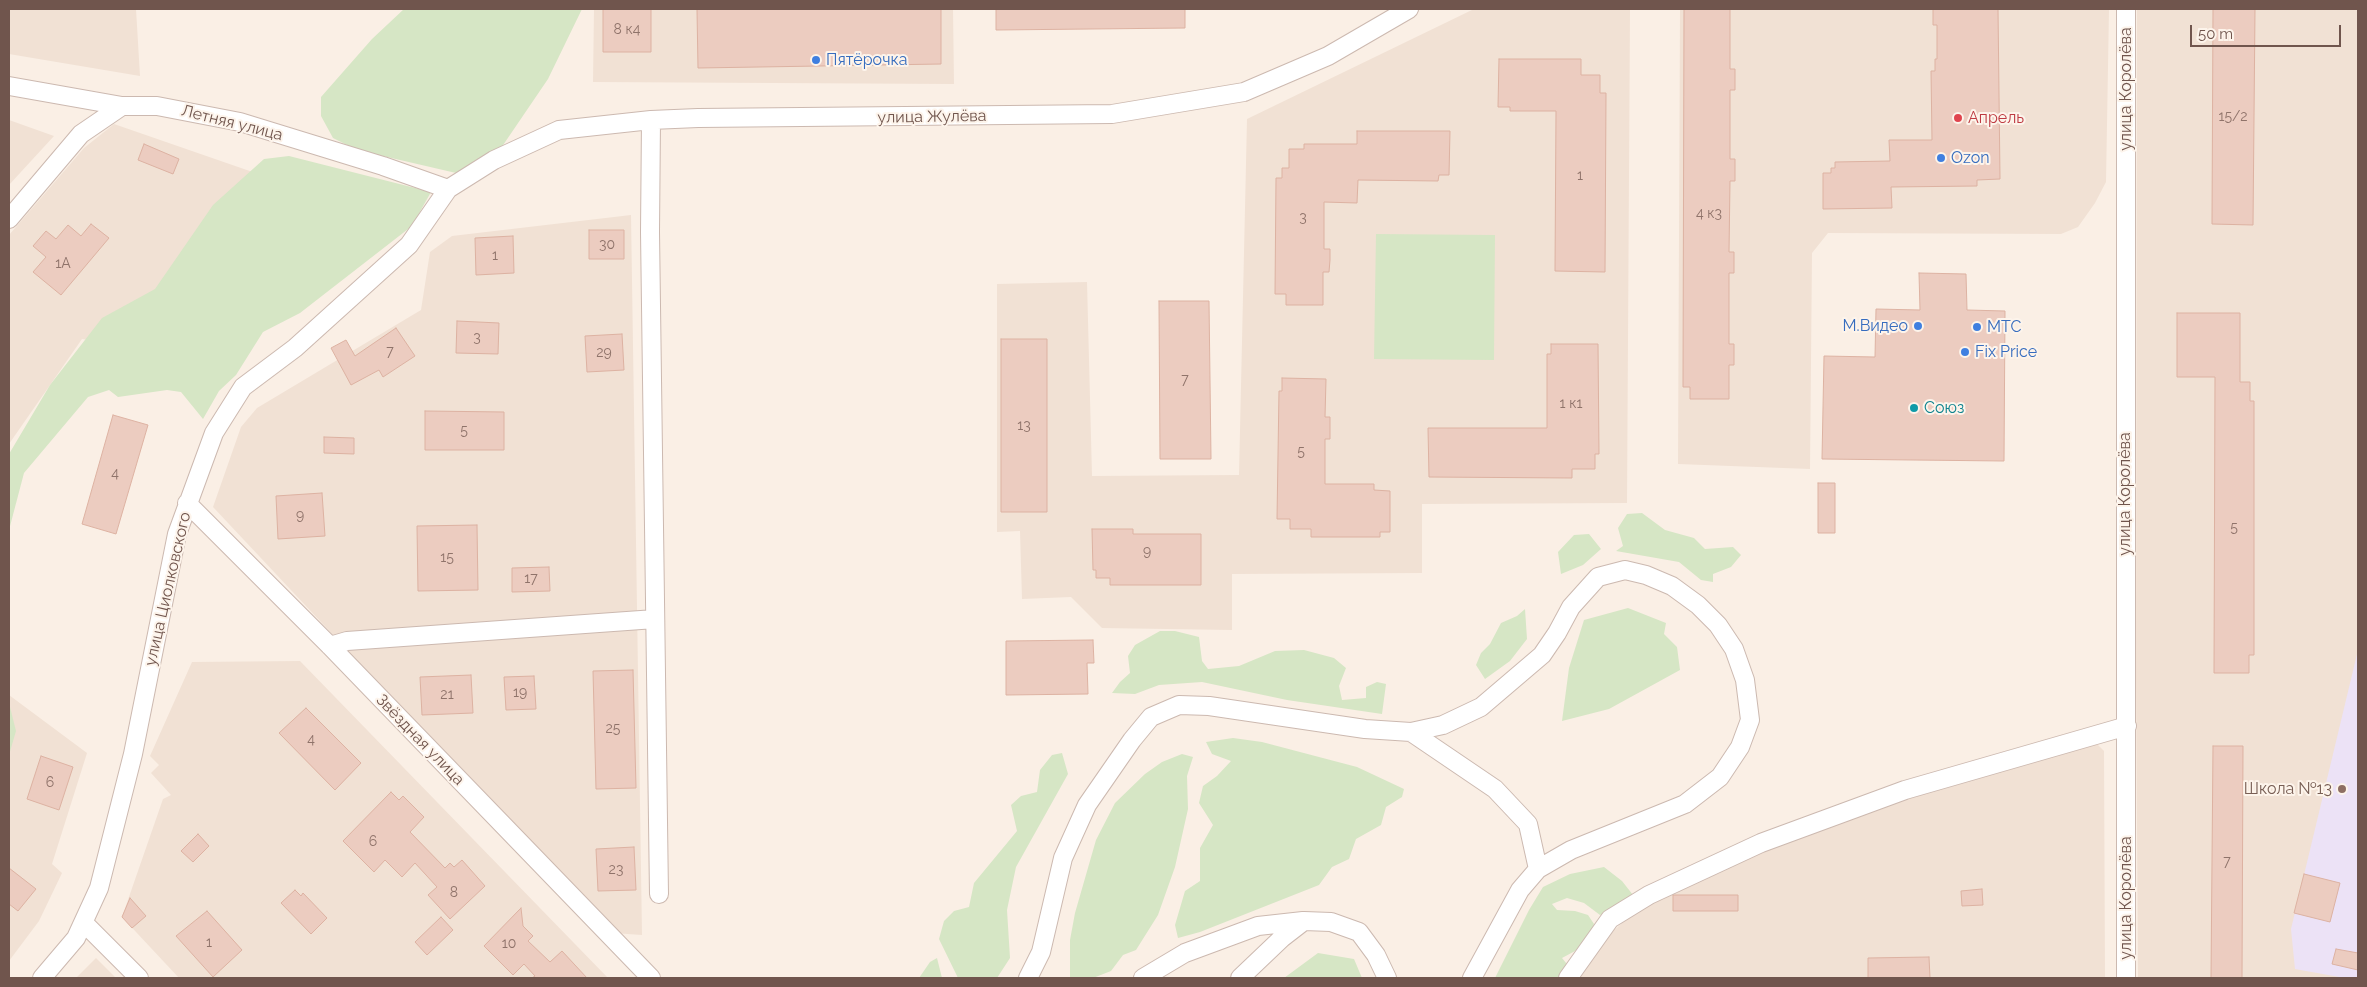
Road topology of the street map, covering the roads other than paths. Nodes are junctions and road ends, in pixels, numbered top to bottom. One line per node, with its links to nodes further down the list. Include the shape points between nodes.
1 (1409, 9): 5 (street, улица Жулёва, via 1328,56 1244,92 1112,114)
2 (2126, 9): 11 (street, улица Королёва)
3 (9, 86): 4 (street, Летняя улица)
4 (122, 106): 6 (street, Летняя улица, via 157,106 240,122); 7 (street, via 82,134)
5 (651, 120): 6 (street, улица Жулёва, via 559,130 494,160); 9 (street)
6 (448, 189): 8 (street, улица Циолковского, via 409,245 295,348 243,387 214,433)
7 (9, 218)
8 (187, 504): 10 (street, Звёздная улица); 16 (street, улица Циолковского, via 177,534 133,754 99,888)
9 (655, 620): 10 (street, via 348,641); 14 (street)
10 (330, 646): 19 (street, Звёздная улица)
11 (2127, 726): 25 (street, via 1904,790 1761,843 1649,895 1610,919); 26 (street, улица Королёва)
12 (1410, 732): 13 (street, via 1495,789 1528,824); 13 (street, via 1442,726 1481,707 1513,682 1542,655 1571,607 1598,577 1625,570 1646,575 1672,586 1698,604 1718,625 1734,649 1745,680 1750,720 1740,747 1720,777 1685,804 1572,850); 20 (street, via 1365,729 1209,706 1178,705 1151,717 1087,805 1063,858 1041,952)
13 (1538, 869): 24 (street, via 1520,890)
14 (659, 894)
15 (1304, 921): 21 (street, via 1258,926 1185,953); 22 (street); 23 (street, via 1331,922 1359,932)
16 (84, 923): 17 (street, улица Циолковского, via 76,938); 18 (street)
17 (42, 978)
18 (139, 978)
19 (651, 978)
20 (1028, 978)
21 (1143, 978)
22 (1240, 978)
23 (1387, 978)
24 (1472, 978)
25 (1568, 978)
26 (2126, 978)

